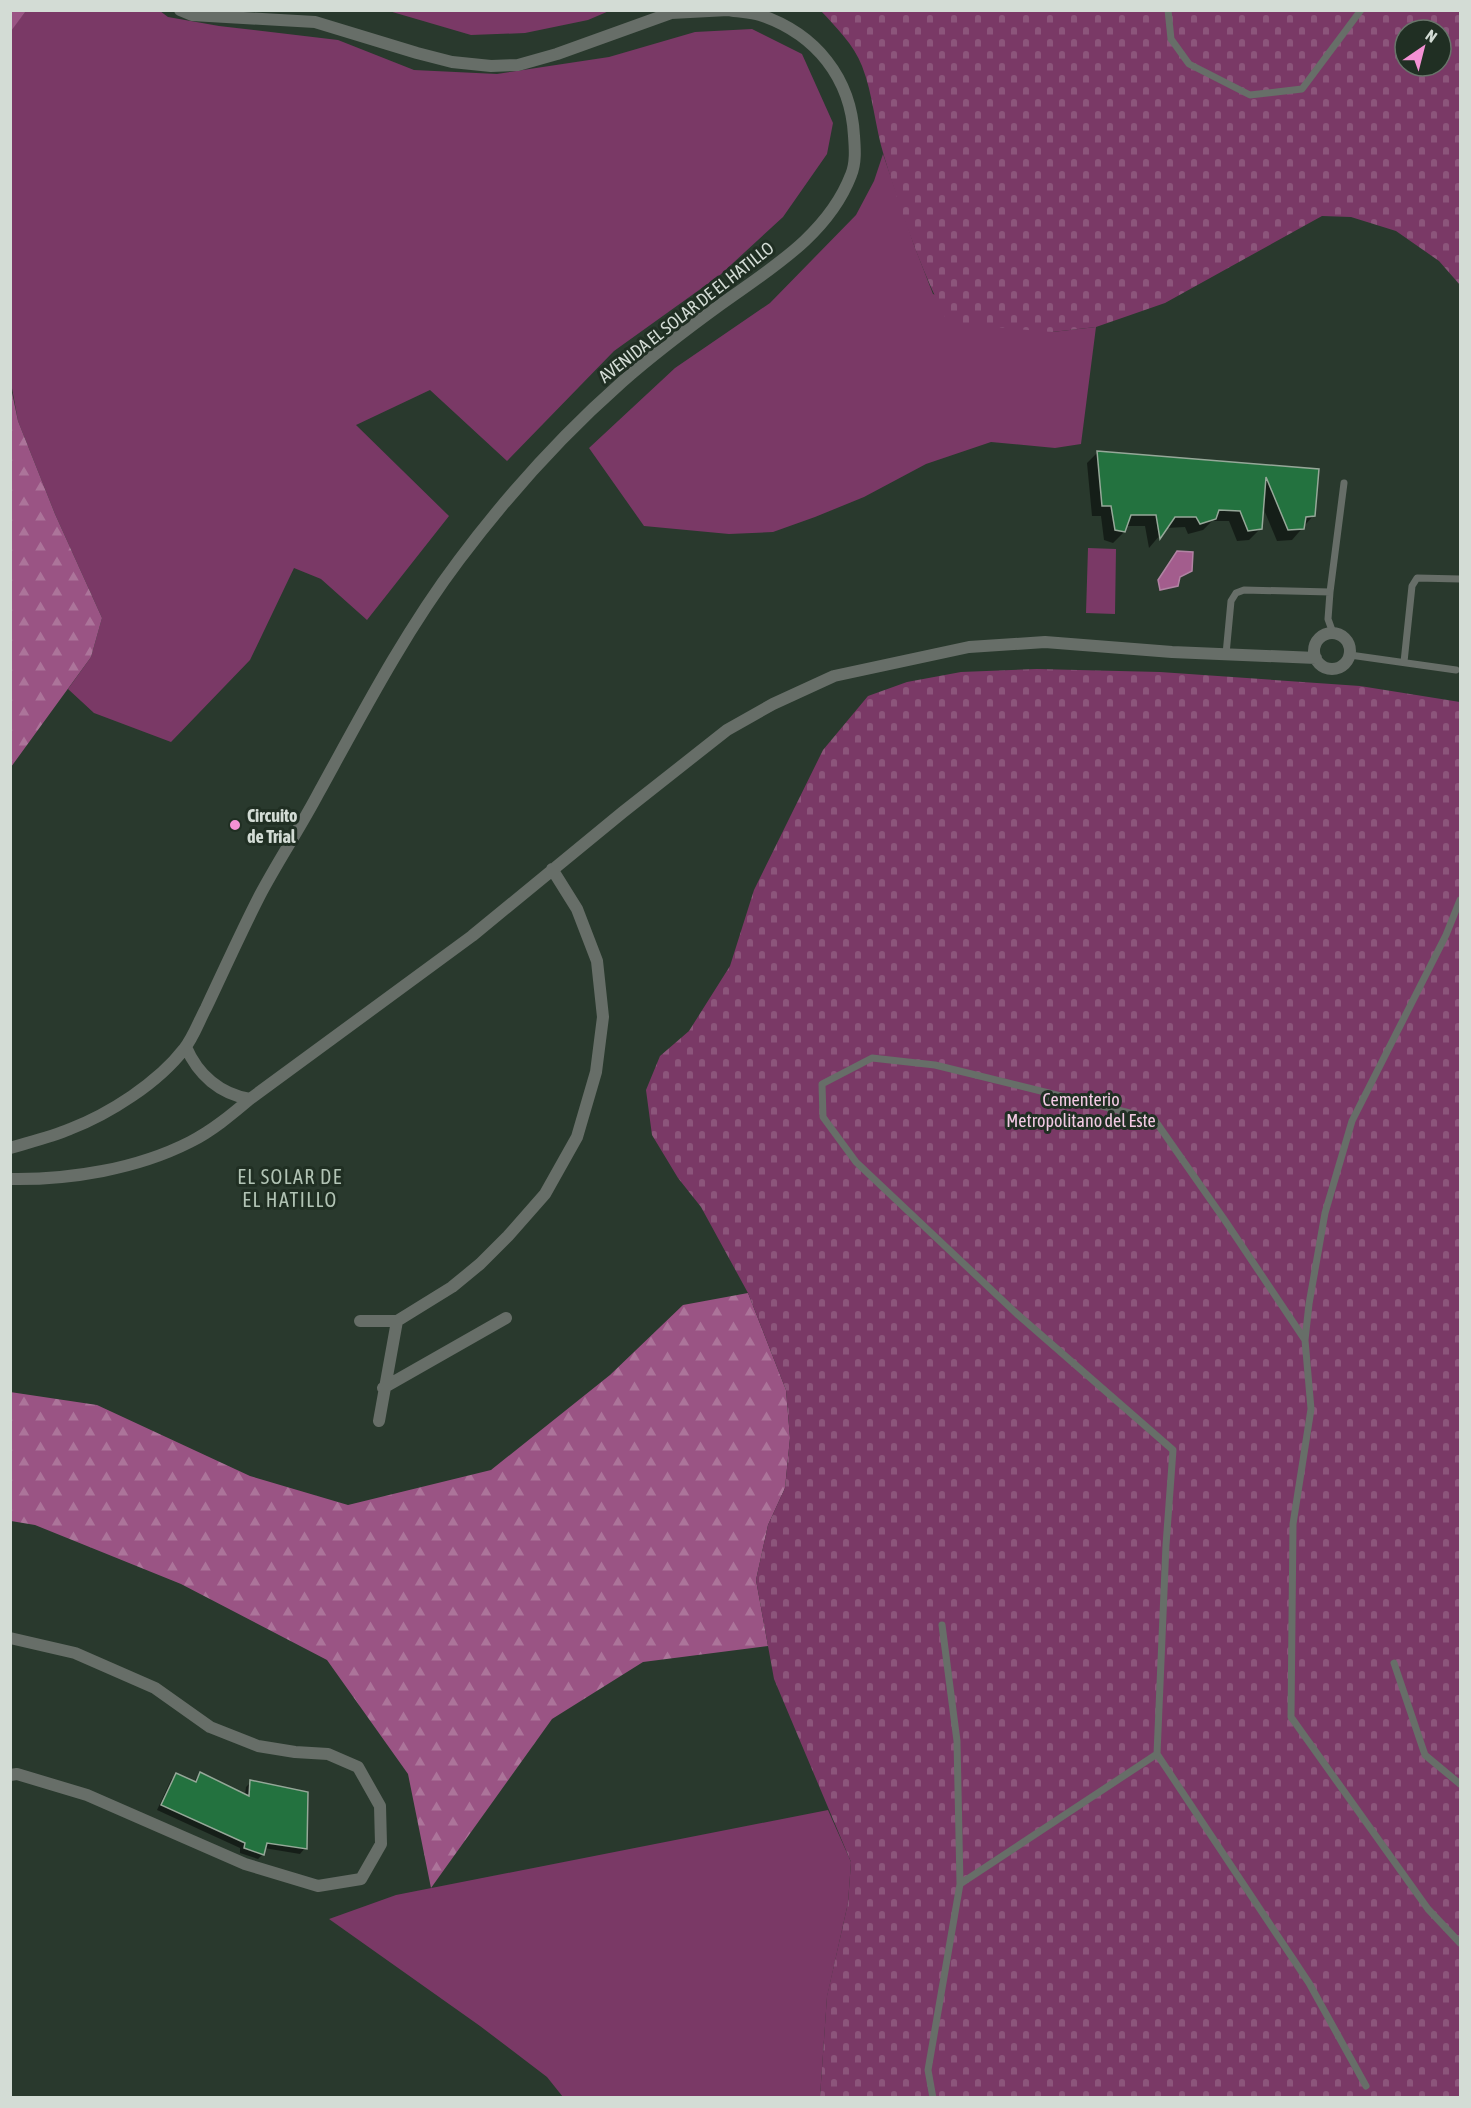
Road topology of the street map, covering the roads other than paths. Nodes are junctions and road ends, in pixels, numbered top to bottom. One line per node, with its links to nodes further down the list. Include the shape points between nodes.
1 (180, 10): 2 (street, AVENIDA EL SOLAR DE EL HATILLO, via 192,15 315,22 452,62 490,66 518,65 557,54 671,13)
2 (728, 10): 16 (street, AVENIDA EL SOLAR DE EL HATILLO, via 758,14 808,40 842,83 849,102 855,149 853,171 844,191 819,227 794,250 673,340 598,404 525,480 457,562 378,682 260,895)
3 (1168, 10): 4 (lane, via 1171,39 1189,64 1250,95 1302,89)
4 (1362, 10)
5 (1344, 483): 7 (lane)
6 (1461, 579): 12 (lane, via 1417,578 1412,586)
7 (1330, 592): 8 (lane, via 1328,619); 9 (lane, via 1236,593 1231,601)
8 (1333, 633): 10 (street, via 1345,638); 11 (street, via 1317,641)
9 (1226, 654): 11 (street); 14 (street, via 1045,642 969,647 834,676 727,730)
10 (1350, 655): 11 (street, via 1345,665 1334,669 1323,667); 12 (lane)
11 (1316, 658)
12 (1404, 662): 13 (lane)
13 (1456, 670)
14 (552, 869): 17 (street, via 471,936); 22 (street, via 577,909 597,961 602,1006 596,1072 577,1137 545,1194 508,1236 452,1287)
15 (1461, 900): 23 (lane, via 1352,1121 1325,1213)
16 (186, 1047): 17 (street, via 198,1069 218,1087); 18 (street, AVENIDA EL SOLAR DE EL HATILLO, via 159,1075 106,1111 71,1129)
17 (250, 1099): 19 (street, via 191,1142 160,1155 90,1172)
18 (10, 1148)
19 (10, 1179)
20 (506, 1318): 24 (street)
21 (360, 1321): 22 (street)
22 (397, 1321): 24 (street)
23 (1305, 1340): 29 (lane, via 1154,1119 934,1065 872,1058 822,1084 824,1117 856,1162 1017,1314 1173,1450); 33 (lane, via 1311,1409 1293,1524 1291,1717 1428,1909)
24 (383, 1389): 25 (street)
25 (378, 1421)
26 (942, 1625): 32 (lane, via 957,1741)
27 (10, 1638): 30 (street, via 75,1653 155,1689 210,1726 258,1746 328,1754 358,1767 380,1806 381,1844 362,1879 318,1886 245,1864 87,1795)
28 (1394, 1663): 31 (lane, via 1425,1755)
29 (1157, 1754): 32 (lane); 34 (lane, via 1309,1983)
30 (10, 1774)
31 (1461, 1784)
32 (960, 1884): 35 (lane, via 928,2070)
33 (1461, 1943)
34 (1366, 2086)
35 (933, 2097)

